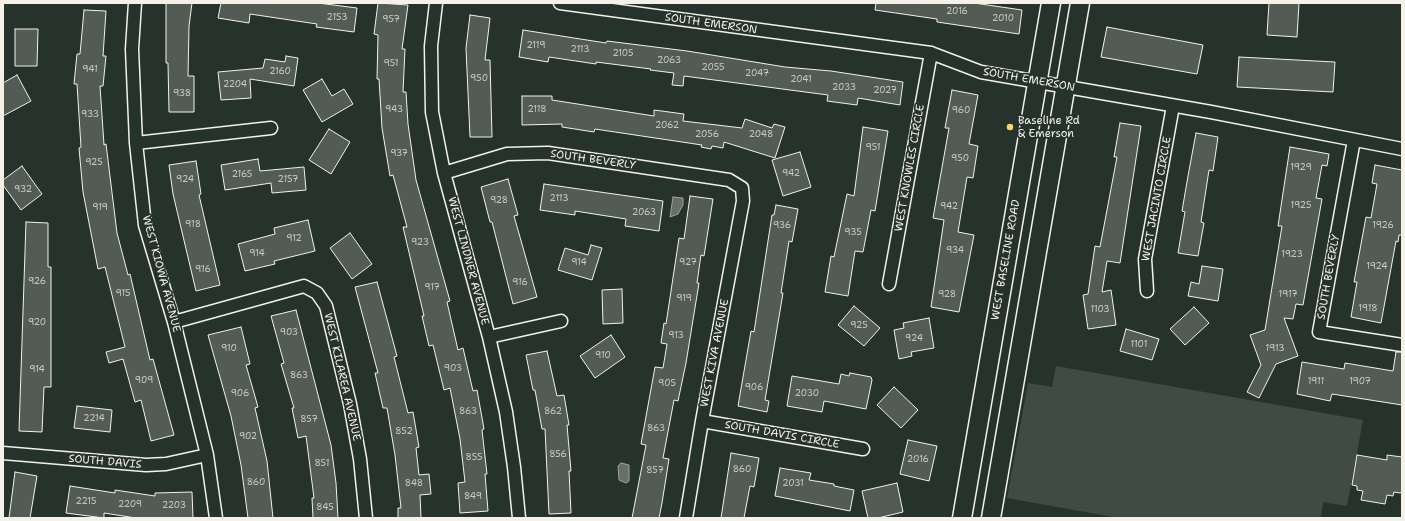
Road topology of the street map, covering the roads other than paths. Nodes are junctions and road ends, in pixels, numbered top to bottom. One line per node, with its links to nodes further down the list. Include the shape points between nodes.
1 (135, 3): 12 (street, WEST KIOWA AVENUE, via 132,49)
2 (436, 3): 14 (street, WEST LINDNER AVENUE, via 431,46 432,112)
3 (560, 3): 6 (street, SOUTH EMERSON)
4 (1051, 3): 7 (main road, WEST BASELINE ROAD)
5 (1080, 3): 8 (main road)
6 (931, 53): 7 (street, SOUTH EMERSON, via 981,72); 16 (street, WEST KNOWLES CIRCLE)
7 (1037, 81): 8 (street, SOUTH EMERSON); 30 (main road, WEST BASELINE ROAD)
8 (1066, 86): 9 (street, SOUTH EMERSON); 31 (main road)
9 (1173, 106): 11 (street, SOUTH EMERSON); 17 (street, WEST JACINTO CIRCLE, via 1145,259)
10 (271, 128): 12 (street)
11 (1354, 140): 13 (street, SOUTH EMERSON); 21 (street, SOUTH BEVERLY, via 1319,332)
12 (136, 142): 19 (street, WEST KIOWA AVENUE, via 145,225)
13 (1402, 149)
14 (444, 173): 15 (street, SOUTH BEVERLY, via 507,154 548,153 729,180); 20 (street, WEST LINDNER AVENUE)
15 (742, 188): 22 (street, WEST KIVA AVENUE, via 743,201)
16 (889, 284)
17 (1147, 291)
18 (561, 321): 20 (street)
19 (174, 322): 25 (street, WEST KIOWA AVENUE); 27 (street, WEST KILAREA AVENUE, via 304,286 317,293 326,306 350,404 360,458)
20 (489, 337): 28 (street, WEST LINDNER AVENUE, via 506,412)
21 (1402, 345)
22 (702, 421): 23 (street, SOUTH DAVIS CIRCLE); 29 (street, WEST KIVA AVENUE)
23 (863, 449)
24 (3, 453): 25 (street, SOUTH DAVIS, via 146,466)
25 (207, 455): 26 (street, WEST KIOWA AVENUE)
26 (216, 518)
27 (366, 518)
28 (519, 518)
29 (686, 518)
30 (962, 518)
31 (991, 518)

